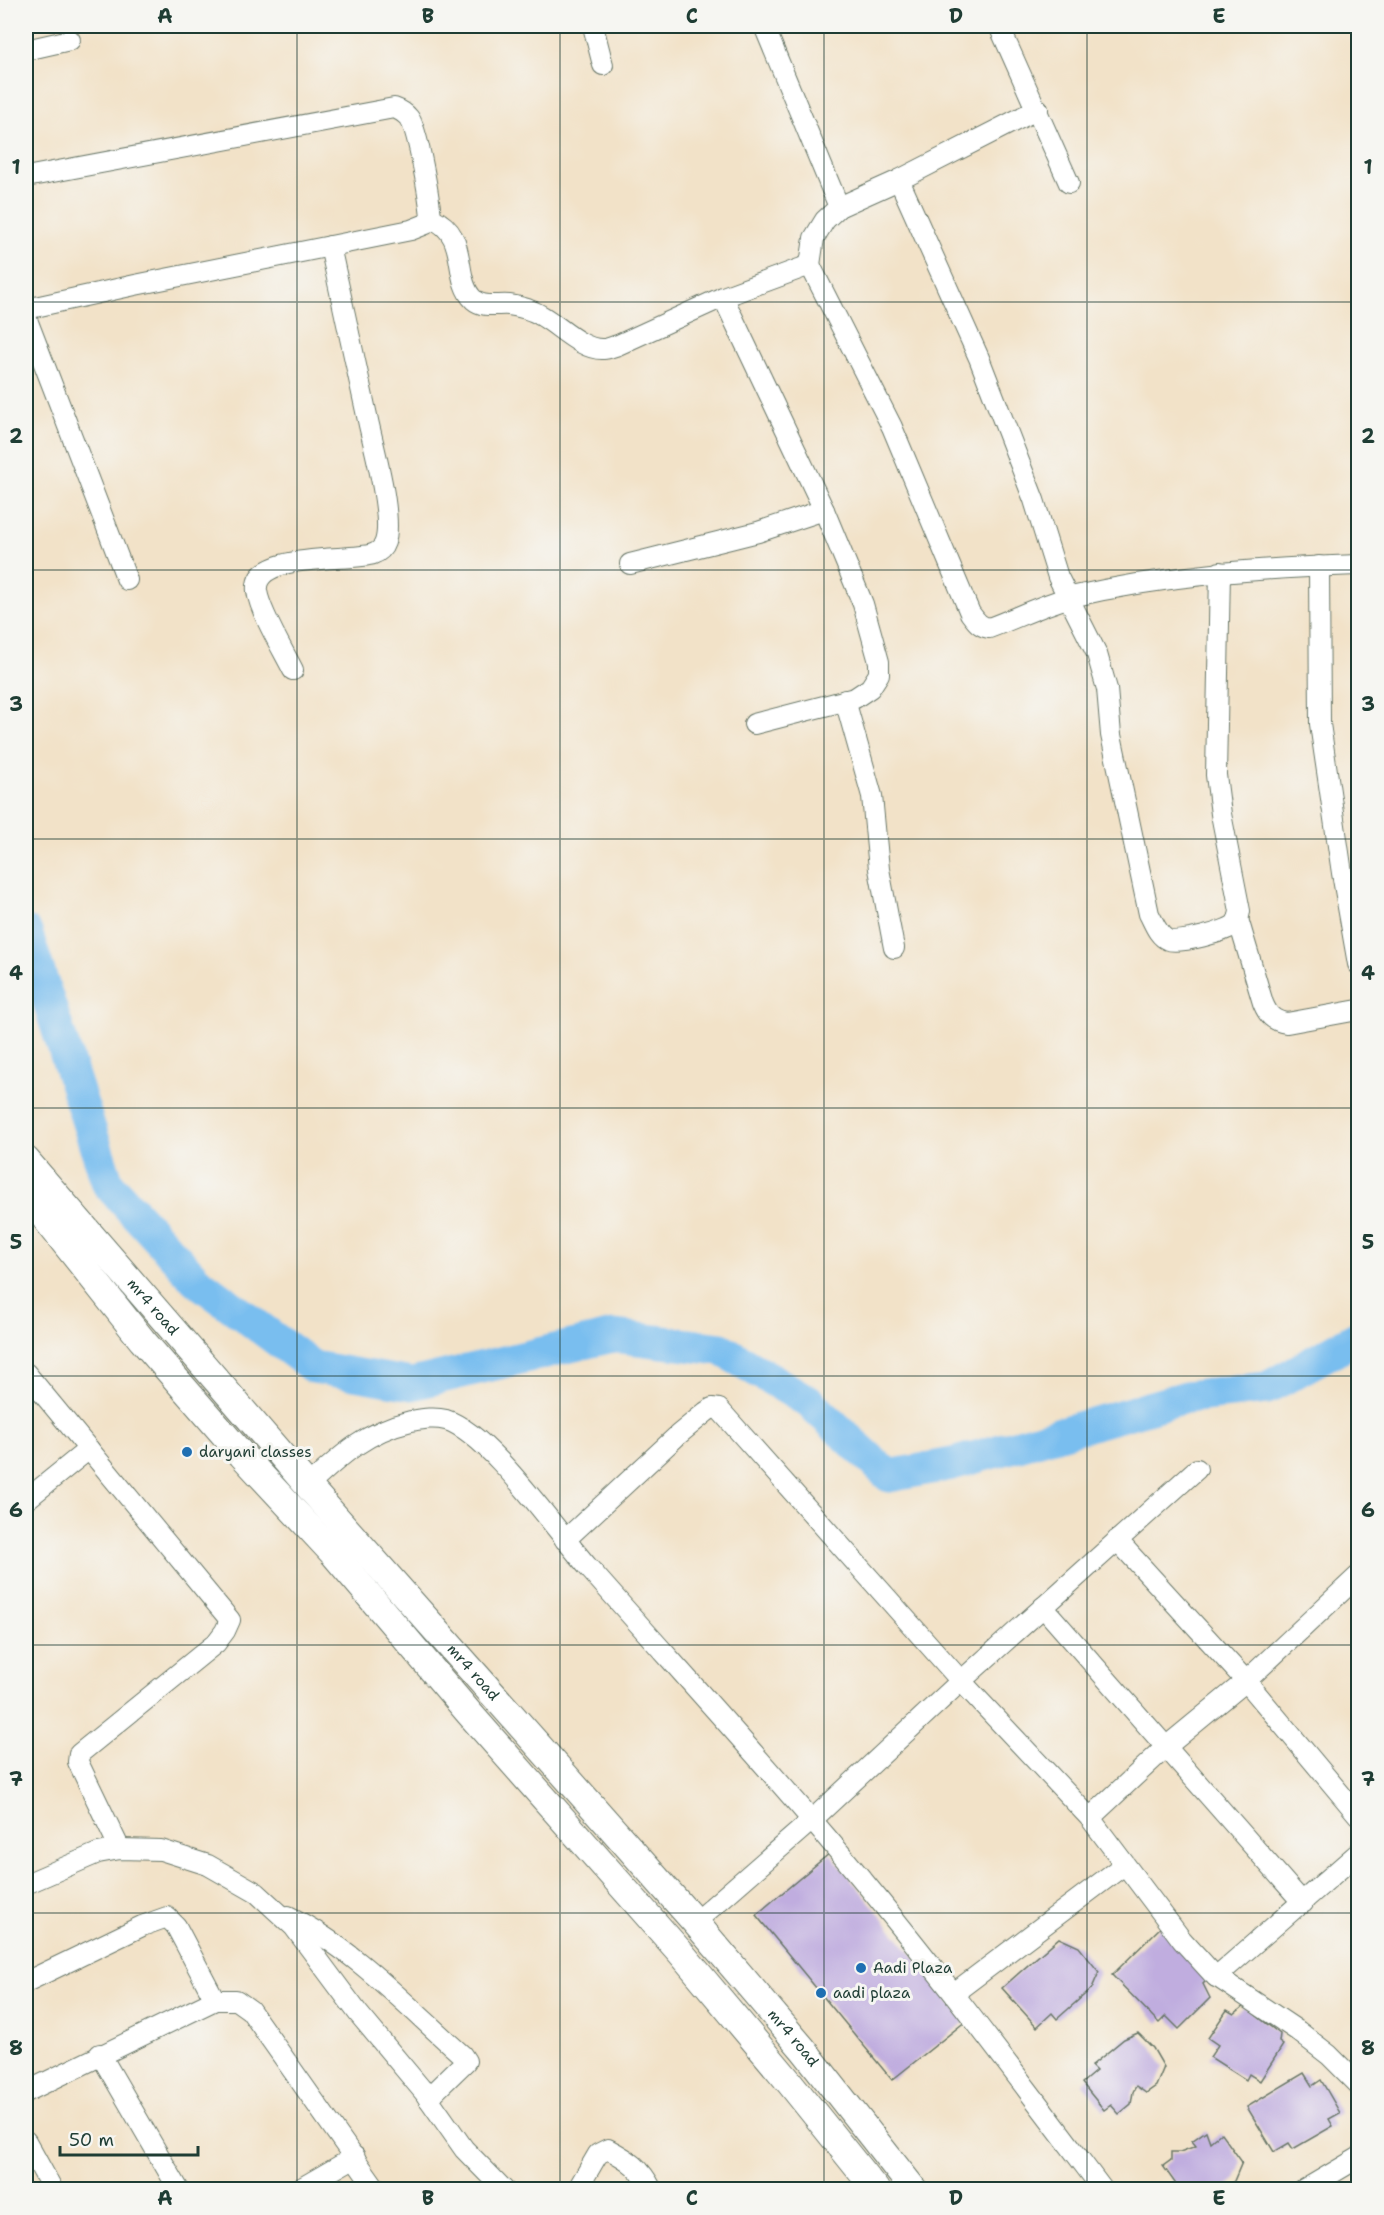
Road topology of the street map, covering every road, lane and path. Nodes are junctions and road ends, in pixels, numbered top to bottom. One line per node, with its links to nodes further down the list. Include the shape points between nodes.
1 (593, 26): 6 (street)
2 (764, 26): 11 (street)
3 (999, 26): 7 (street)
4 (70, 40): 5 (street)
5 (26, 50)
6 (603, 65)
7 (1038, 109): 9 (street); 10 (street)
8 (26, 177): 12 (street, via 394,108 411,119)
9 (899, 180): 11 (street); 24 (street, via 979,358)
10 (1070, 183)
11 (839, 207): 14 (street, via 814,238)
12 (430, 218): 13 (street, via 426,225 411,230); 15 (street, via 446,226 452,235 467,291 475,301 534,311 565,334 603,350)
13 (330, 246): 16 (street); 25 (street, via 382,484 386,541 382,549 364,556 293,562 264,572 257,591)
14 (810, 266): 15 (street); 24 (street, via 892,428 977,623 989,628)
15 (723, 297): 18 (street)
16 (26, 309)
17 (26, 317): 23 (street)
18 (824, 510): 19 (street, via 748,535); 26 (street, via 863,604 879,662 879,674 870,688)
19 (630, 564)
20 (1359, 565): 21 (street)
21 (1319, 566): 22 (street); 30 (street, via 1320,724)
22 (1220, 572): 24 (street, via 1179,576); 28 (street, via 1216,775 1240,911)
23 (127, 580)
24 (1069, 598): 28 (street, via 1097,654 1107,689 1111,735 1149,914 1161,935 1170,941 1199,938 1234,926)
25 (293, 670)
26 (845, 700): 27 (street); 29 (street, via 872,796 879,869)
27 (754, 724)
28 (1238, 919): 31 (street, via 1267,1013 1276,1021 1287,1023)
29 (894, 948)
30 (1359, 964)
31 (1359, 1010)
32 (26, 1160): 33 (street, mr4 road)
33 (38, 1206): 37 (street, mr4 road); 75 (street, mr4 road, via 142,1340 681,1953)
34 (26, 1373): 35 (street)
35 (89, 1449): 38 (street); 49 (street, via 230,1620 216,1642 79,1754 78,1762)
36 (1197, 1469): 40 (street)
37 (308, 1486): 39 (street, via 367,1437 393,1425 426,1418 446,1420 479,1441); 55 (street, mr4 road)
38 (26, 1500)
39 (565, 1539): 43 (street, via 706,1412 719,1409); 48 (street)
40 (1117, 1539): 42 (street); 44 (street)
41 (1359, 1576): 44 (street)
42 (1043, 1607): 43 (street); 45 (street)
43 (961, 1681): 47 (street); 48 (street)
44 (1246, 1681): 45 (street); 46 (street)
45 (1167, 1746): 47 (street); 53 (street)
46 (1359, 1815)
47 (1090, 1818): 51 (street)
48 (812, 1820): 55 (street); 58 (street)
49 (120, 1850): 52 (street, via 98,1853); 54 (street, via 161,1850 208,1865 257,1893)
50 (1359, 1853): 53 (street)
51 (1124, 1865): 56 (street); 58 (street)
52 (26, 1884)
53 (1303, 1903): 56 (street)
54 (275, 1909): 63 (street, via 294,1927); 63 (street, via 315,1929 462,2055 466,2061)
55 (695, 1922): 76 (street, mr4 road, via 803,2049)
56 (1216, 1977): 61 (street, via 1298,2031)
57 (26, 1982): 59 (street, via 167,1917 176,1926)
58 (954, 1993): 77 (street)
59 (215, 2001): 60 (street); 65 (street, via 236,2000 250,2010)
60 (100, 2054): 62 (street); 69 (street)
61 (1359, 2084)
62 (26, 2092)
63 (428, 2098): 72 (street, via 464,2149)
64 (26, 2141): 68 (street)
65 (355, 2157): 70 (street); 71 (street)
66 (1359, 2158): 67 (street)
67 (1317, 2186)
68 (53, 2190)
69 (179, 2190)
70 (298, 2190)
71 (377, 2190)
72 (504, 2190)
73 (577, 2190): 74 (street, via 598,2154 608,2149 631,2161)
74 (652, 2190)
75 (876, 2190)
76 (914, 2190)
77 (1103, 2190)

